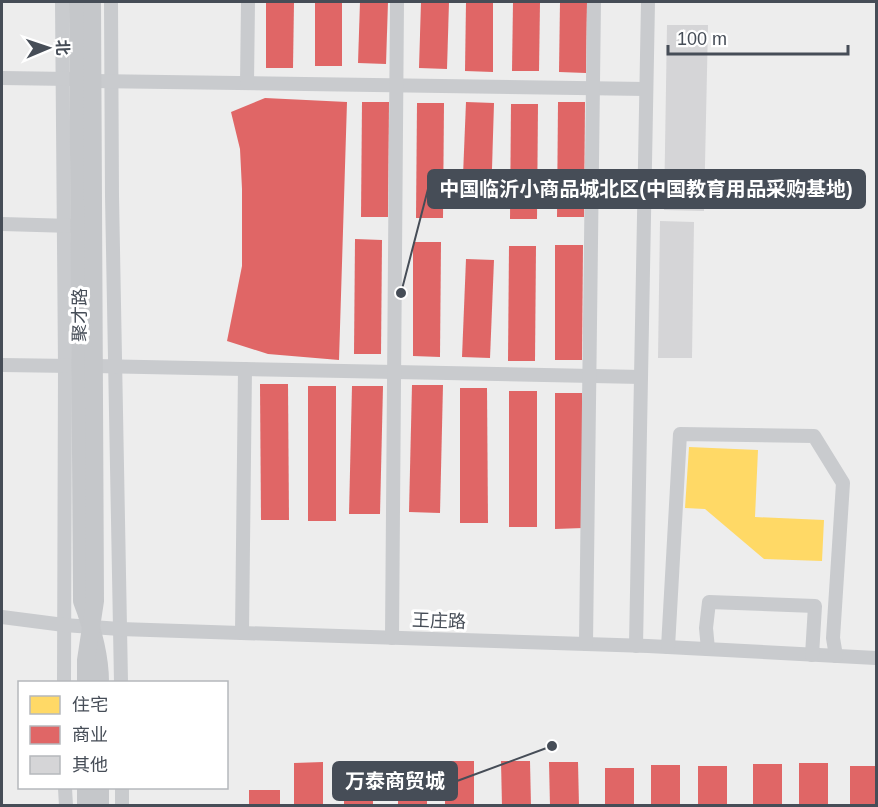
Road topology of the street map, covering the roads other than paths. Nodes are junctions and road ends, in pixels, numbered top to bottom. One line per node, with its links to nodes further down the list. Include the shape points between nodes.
1 (62, 2): 10 (street)
2 (78, 2): 10 (main road, 聚才路)
3 (92, 2): 10 (main road, 聚才路)
4 (111, 2): 11 (street)
5 (248, 2): 12 (street)
6 (397, 2): 13 (street)
7 (594, 2): 14 (street)
8 (648, 2): 15 (street)
9 (2, 78): 10 (street)
10 (78, 80): 11 (street); 17 (main road, 聚才路); 19 (main road, 聚才路)
11 (111, 81): 12 (street); 20 (street)
12 (247, 83): 13 (street)
13 (396, 86): 14 (street); 22 (street)
14 (594, 88): 15 (street); 23 (street)
15 (646, 89): 24 (street)
16 (2, 224): 17 (street)
17 (72, 226): 19 (main road, 聚才路)
18 (2, 365): 19 (street)
19 (80, 366): 20 (street); 26 (street); 27 (main road, 聚才路, via 82,601)
20 (114, 367): 21 (street); 28 (street)
21 (245, 369): 22 (street); 29 (street)
22 (394, 372): 23 (street); 30 (street)
23 (590, 376): 24 (street); 31 (street)
24 (641, 376): 32 (street)
25 (2, 617): 26 (street, 王庄路)
26 (64, 625): 27 (street, 王庄路); 38 (street)
27 (92, 626): 28 (street, 王庄路); 39 (main road, 聚才路); 40 (main road, 聚才路)
28 (120, 629): 29 (street, 王庄路); 41 (street)
29 (242, 633): 30 (street, 王庄路)
30 (392, 638): 31 (street, 王庄路)
31 (586, 644): 32 (street, 王庄路)
32 (636, 646): 33 (street, 王庄路)
33 (668, 647): 34 (street, 王庄路); 36 (street, via 680,434 814,436 843,483 833,638)
34 (708, 649): 35 (street, 王庄路); 35 (street, via 709,602 815,606)
35 (812, 655): 36 (street, 王庄路)
36 (836, 656): 37 (street, 王庄路)
37 (876, 658)
38 (64, 681)
39 (86, 681)
40 (100, 681)
41 (121, 681)
42 (65, 789): 46 (street)
43 (86, 789): 47 (main road)
44 (100, 789): 48 (main road)
45 (122, 789): 49 (street)
46 (66, 806)
47 (86, 806)
48 (100, 806)
49 (122, 806)

